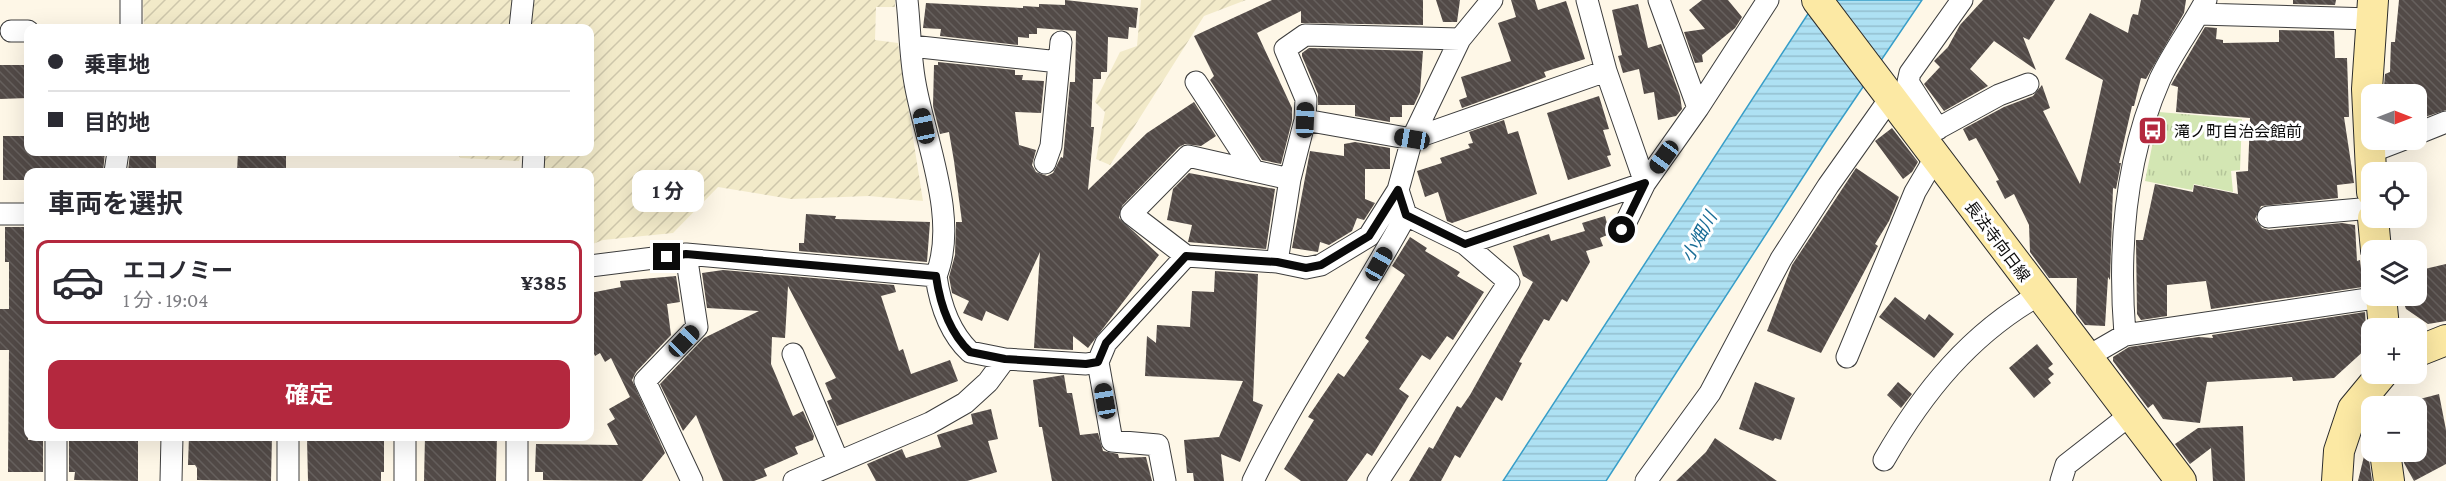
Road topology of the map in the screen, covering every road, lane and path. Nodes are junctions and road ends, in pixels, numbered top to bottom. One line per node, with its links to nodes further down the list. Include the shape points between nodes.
1 (131, 0): 12 (street)
2 (523, 0): 13 (street)
3 (908, 0): 15 (street)
4 (1492, 0): 14 (street)
5 (1587, 0): 16 (street)
6 (1659, 0): 20 (street)
7 (1768, 0): 20 (street)
8 (1817, 0): 19 (main road, 長法寺向日線)
9 (1962, 0): 25 (street, via 1910,73 1908,82)
10 (2203, 7): 11 (street); 48 (street, via 2161,77 2137,146 2123,252)
11 (2373, 10): 27 (main road, via 2367,88)
12 (131, 24)
13 (520, 24)
14 (1460, 39): 21 (street, via 1305,34 1285,49 1306,99); 24 (street)
15 (911, 46): 29 (street, via 1060,52); 45 (street, via 914,81 944,216 943,254)
16 (1606, 71): 24 (street); 32 (street)
17 (1196, 82): 30 (street)
18 (2028, 84): 25 (street, via 1999,95)
19 (1891, 97): 25 (main road, 長法寺向日線); 76 (street, via 1782,259 1710,393)
20 (1698, 108): 32 (street)
21 (1305, 120): 24 (street); 31 (street)
22 (2446, 122): 23 (street)
23 (2427, 130)
24 (1412, 139): 33 (street)
25 (1931, 141): 46 (main road, 長法寺向日線); 52 (street, via 1915,192)
26 (2376, 150): 27 (street)
27 (2368, 153): 28 (main road)
28 (2369, 162)
29 (1045, 163)
30 (1254, 171): 31 (street); 42 (street, via 1188,156 1131,214)
31 (1290, 179): 43 (street)
32 (1645, 183): 39 (street); 40 (street)
33 (1398, 190): 37 (street); 43 (street, via 1369,236 1321,265 1306,268)
34 (2361, 209): 38 (street)
35 (0, 213): 36 (street)
36 (24, 214)
37 (1406, 215): 40 (street); 66 (street, via 1371,281 1294,402)
38 (2268, 217)
39 (1622, 230)
40 (1465, 244): 75 (street, via 1509,282)
41 (686, 254): 44 (street); 45 (street); 72 (street, via 697,327 645,381)
42 (1186, 256): 43 (street); 55 (street, via 1106,343)
43 (1277, 262)
44 (594, 266)
45 (936, 276): 54 (street, via 945,313 960,343 970,352)
46 (2039, 295): 53 (main road, 長法寺向日線); 63 (street, via 1992,326 1949,366 1913,411)
47 (2361, 299): 48 (street)
48 (2124, 335): 53 (street)
49 (2446, 340): 50 (main road)
50 (2427, 348)
51 (793, 354): 64 (street)
52 (1847, 357)
53 (2086, 357): 57 (main road, 長法寺向日線)
54 (1005, 359): 55 (street); 64 (street, via 988,382 964,403 930,423)
55 (1098, 362): 74 (street, via 1112,441 1158,445)
56 (2374, 384): 79 (main road, via 2353,409 2339,451)
57 (2130, 415): 77 (street, via 2066,465); 78 (main road, 長法寺向日線)
58 (56, 441): 67 (street)
59 (172, 441): 68 (street)
60 (288, 441): 69 (street)
61 (405, 441): 70 (street)
62 (517, 441): 71 (street)
63 (1884, 460)
64 (838, 461): 73 (street)
65 (2386, 462): 80 (main road)
66 (1259, 479)
67 (56, 481)
68 (171, 481)
69 (288, 481)
70 (405, 481)
71 (518, 481)
72 (692, 481)
73 (794, 481)
74 (1165, 481)
75 (1378, 481)
76 (1646, 481)
77 (2061, 481)
78 (2181, 481)
79 (2337, 481)
80 (2389, 481)

